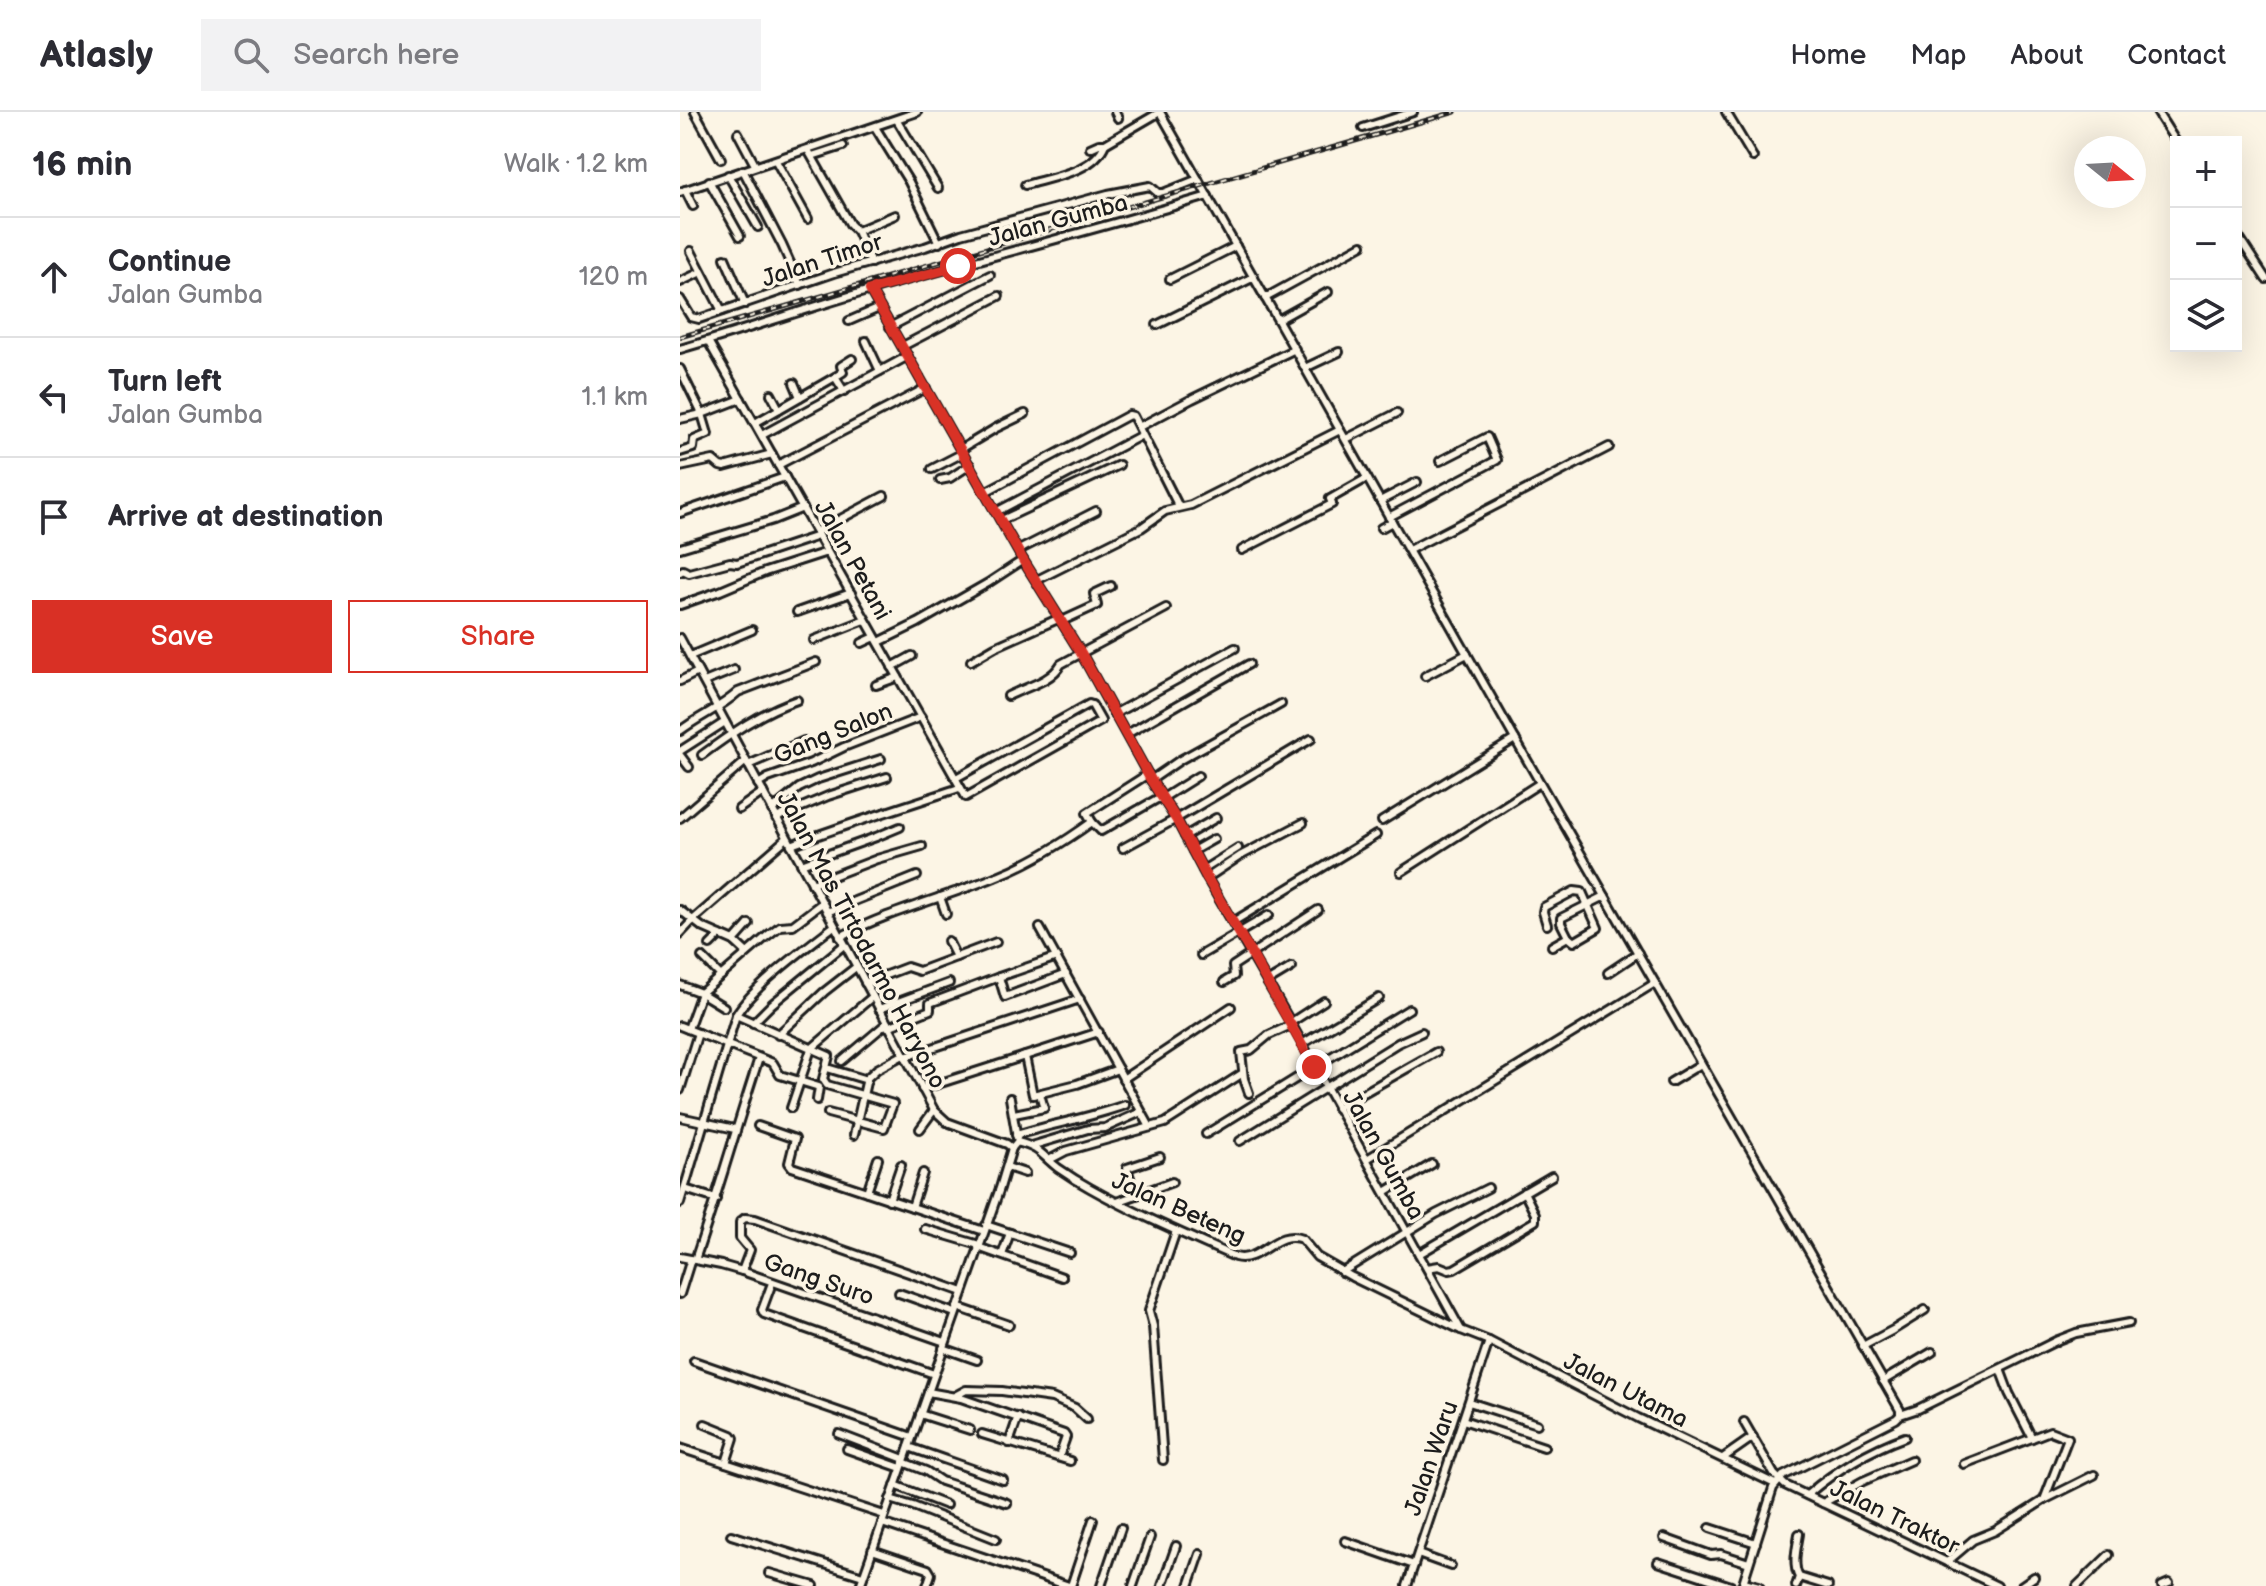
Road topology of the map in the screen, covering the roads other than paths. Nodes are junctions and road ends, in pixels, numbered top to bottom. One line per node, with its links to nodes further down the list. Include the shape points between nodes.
1 (695, 112): 20 (street)
2 (917, 112): 9 (street)
3 (1160, 112): 15 (street); 25 (street)
4 (1377, 112): 10 (street)
5 (1413, 112): 8 (street)
6 (1726, 112): 19 (street)
7 (2157, 112): 14 (street)
8 (1399, 114): 10 (street)
9 (897, 120): 11 (street); 28 (street)
10 (1382, 122): 12 (street)
11 (875, 127): 18 (street); 38 (street)
12 (1363, 128)
13 (738, 133): 22 (street)
14 (2172, 136)
15 (1105, 144): 17 (street); 27 (street, via 1103,153 1082,168)
16 (843, 146): 18 (street)
17 (1090, 148)
18 (810, 153): 21 (street); 35 (street)
19 (1753, 157)
20 (721, 159)
21 (776, 161): 22 (street); 33 (street)
22 (755, 165): 23 (street)
23 (743, 170): 24 (street); 50 (street)
24 (728, 175): 26 (street); 34 (street)
25 (1198, 179): 30 (street); 38 (street, Jalan Timor, via 1163,193 1150,186 1108,194)
26 (709, 181): 29 (street); 36 (street)
27 (1025, 185)
28 (938, 188)
29 (683, 191): 31 (street)
30 (1208, 196): 40 (street); 51 (street, Jalan Gumba)
31 (693, 206)
32 (895, 215): 35 (street)
33 (808, 219)
34 (758, 227)
35 (857, 231): 43 (street)
36 (740, 236)
37 (2242, 242): 48 (street)
38 (939, 243): 43 (street, Jalan Timor)
39 (1362, 245): 54 (street)
40 (1236, 246): 46 (street); 47 (street)
41 (691, 251): 44 (street)
42 (725, 258): 56 (street)
43 (871, 263): 50 (street, Jalan Timor)
44 (701, 272): 49 (street); 58 (street)
45 (990, 275): 62 (street)
46 (1254, 277): 54 (street); 61 (street)
47 (1170, 279)
48 (2266, 279)
49 (680, 282)
50 (800, 285): 56 (street, Jalan Timor)
51 (870, 290): 57 (street, Jalan Gumba); 63 (street, Jalan Gumba)
52 (1328, 292): 59 (street)
53 (999, 296): 65 (street)
54 (1265, 298): 59 (street)
55 (680, 299): 58 (street, Jalan Timor, via 693,319)
56 (745, 304): 58 (street, Jalan Timor)
57 (879, 308): 60 (street); 62 (street, Jalan Gumba)
58 (722, 311)
59 (1278, 320): 67 (street)
60 (849, 321)
61 (1157, 325)
62 (890, 327): 65 (street, Jalan Gumba)
63 (708, 341): 66 (street, Jalan Gumba); 81 (street, Jalan Petani)
64 (866, 341): 73 (street)
65 (903, 346): 69 (street, Jalan Gumba)
66 (680, 349)
67 (1295, 349): 71 (street); 91 (street)
68 (1339, 352): 71 (street)
69 (908, 356): 73 (street); 76 (street, Jalan Gumba)
70 (852, 359): 74 (street, via 839,362 843,372)
71 (1305, 368): 92 (street)
72 (680, 369): 86 (street)
73 (880, 371): 78 (street)
74 (835, 377): 77 (street); 78 (street)
75 (794, 383): 80 (street)
76 (926, 388): 97 (street, Jalan Gumba); 101 (street)
77 (814, 389): 80 (street); 83 (street)
78 (844, 391): 83 (street)
79 (771, 394): 84 (street)
80 (800, 397): 82 (street)
81 (741, 399): 86 (street); 90 (street, Jalan Petani)
82 (792, 402): 84 (street); 88 (street)
83 (821, 403): 88 (street)
84 (779, 409): 90 (street)
85 (1397, 413): 95 (street)
86 (702, 414): 89 (street); 98 (street, via 708,434)
87 (1025, 414): 97 (street)
88 (799, 415): 93 (street)
89 (680, 419)
90 (755, 423): 93 (street, Jalan Petani)
91 (1139, 427): 94 (street); 110 (street, via 1127,415)
92 (1340, 430): 95 (street); 113 (street)
93 (762, 435): 99 (street, Jalan Petani)
94 (1142, 435): 113 (street); 116 (street)
95 (1346, 439): 107 (street)
96 (1609, 447): 125 (street)
97 (962, 451): 102 (street, Jalan Gumba); 105 (street)
98 (680, 452)
99 (772, 454): 101 (street, Jalan Petani); 104 (street, via 728,467 713,460)
100 (1440, 461): 118 (street, via 1487,437 1497,460)
101 (778, 465): 106 (street, Jalan Petani)
102 (970, 465): 108 (street); 110 (street, Jalan Gumba)
103 (1119, 465): 119 (street)
104 (680, 467)
105 (932, 469)
106 (785, 477): 114 (street, Jalan Petani); 117 (street)
107 (1367, 478): 112 (street); 124 (street, via 1330,499 1332,504)
108 (940, 480)
109 (1417, 482): 112 (street)
110 (985, 492): 116 (street, Jalan Gumba)
111 (884, 496): 121 (street)
112 (1380, 501): 118 (street)
113 (1179, 507): 131 (street)
114 (803, 508): 121 (street, Jalan Petani); 122 (street)
115 (1096, 511): 123 (street)
116 (996, 512): 119 (street, Jalan Gumba)
117 (680, 513)
118 (1391, 519): 120 (street); 125 (street)
119 (1002, 520): 123 (street, Jalan Gumba)
120 (1381, 528)
121 (817, 534): 126 (street, Jalan Petani); 127 (street)
122 (680, 548)
123 (1019, 550): 128 (street, Jalan Gumba)
124 (1242, 550)
125 (1409, 550): 146 (street)
126 (827, 552): 130 (street); 133 (street, Jalan Petani)
127 (758, 557): 129 (street); 130 (street)
128 (1023, 560): 131 (street, Jalan Gumba); 141 (street, via 918,623)
129 (680, 572)
130 (765, 572): 134 (street)
131 (1037, 580): 138 (street, Jalan Gumba)
132 (1111, 586): 138 (street, via 1094,594 1097,605)
133 (851, 593): 136 (street); 137 (street, Jalan Petani)
134 (680, 605)
135 (1166, 608): 145 (street)
136 (797, 612)
137 (865, 620): 141 (street, Jalan Petani); 142 (street)
138 (1061, 620): 145 (street, Jalan Gumba); 149 (street)
139 (752, 630): 147 (street)
140 (680, 638): 147 (street, Jalan Mas Tirtodarmo Haryono)
141 (877, 639): 143 (street); 152 (street, Jalan Petani)
142 (814, 640)
143 (862, 643)
144 (1235, 648): 166 (street)
145 (1081, 653): 160 (street, via 1044,680); 163 (street, Jalan Gumba)
146 (1467, 654): 155 (street); 173 (street)
147 (690, 656): 154 (street, Jalan Mas Tirtodarmo Haryono)
148 (912, 656): 152 (street)
149 (971, 661)
150 (816, 662): 164 (street, via 738,692)
151 (1249, 664): 171 (street)
152 (892, 667): 156 (street, Jalan Petani)
153 (734, 670): 158 (street)
154 (698, 672): 157 (street); 158 (street, Jalan Mas Tirtodarmo Haryono)
155 (1425, 676)
156 (898, 677): 159 (street); 167 (street, Jalan Petani)
157 (680, 681)
158 (704, 682): 164 (street, Jalan Mas Tirtodarmo Haryono)
159 (876, 685)
160 (1008, 696)
161 (797, 700): 170 (street)
162 (1281, 704): 182 (street)
163 (1109, 706): 165 (street); 166 (street, Jalan Gumba)
164 (716, 707): 168 (street, Jalan Mas Tirtodarmo Haryono); 169 (street)
165 (1096, 712): 183 (street, via 1089,704); 186 (street, Jalan Petani, via 1100,722 966,797)
166 (1114, 714): 171 (street, Jalan Gumba)
167 (921, 717): 183 (street, Jalan Petani); 185 (street, Gang Salon)
168 (725, 722): 170 (street, Jalan Mas Tirtodarmo Haryono); 175 (street)
169 (680, 731)
170 (731, 733): 176 (street); 178 (street, Jalan Mas Tirtodarmo Haryono)
171 (1127, 734): 182 (street, Jalan Gumba)
172 (1311, 739): 194 (street)
173 (1515, 739): 184 (street); 195 (street)
174 (804, 741): 178 (street)
175 (680, 753): 179 (street)
176 (702, 755)
177 (881, 759): 190 (street, via 818,779)
178 (747, 763): 185 (street, Jalan Mas Tirtodarmo Haryono); 191 (street)
179 (689, 767)
180 (1198, 776): 188 (street)
181 (887, 777): 192 (street)
182 (1150, 777): 188 (street, Jalan Gumba); 196 (street, via 1087,813)
183 (956, 778): 186 (street, Jalan Petani)
184 (1540, 783): 209 (street); 213 (street)
185 (758, 784): 187 (street, Jalan Mas Tirtodarmo Haryono)
186 (959, 788): 202 (street)
187 (763, 792): 189 (street); 190 (street, Jalan Mas Tirtodarmo Haryono)
188 (1163, 798): 194 (street, Jalan Gumba); 196 (street, via 1101,831)
189 (739, 809)
190 (772, 810): 192 (street, Jalan Mas Tirtodarmo Haryono)
191 (680, 818)
192 (776, 818): 202 (street, Jalan Mas Tirtodarmo Haryono)
193 (1216, 818): 200 (street)
194 (1176, 819): 200 (street, Jalan Gumba); 204 (street)
195 (1382, 821)
196 (1092, 822): 214 (street, via 1008,872)
197 (1303, 823): 211 (street)
198 (900, 827): 207 (street)
199 (1376, 835): 223 (street)
200 (1185, 836): 206 (street, Jalan Gumba)
201 (1214, 839): 206 (street)
202 (789, 842): 207 (street, Jalan Mas Tirtodarmo Haryono); 222 (street)
203 (922, 846): 212 (street)
204 (1123, 848)
205 (1238, 848): 208 (street)
206 (1193, 851): 208 (street, Jalan Gumba)
207 (801, 864): 212 (street, Jalan Mas Tirtodarmo Haryono)
208 (1203, 870): 211 (street, Jalan Gumba)
209 (1401, 872)
210 (917, 876): 219 (street)
211 (1207, 878): 223 (street, Jalan Gumba)
212 (812, 884): 215 (street, Jalan Mas Tirtodarmo Haryono)
213 (1605, 896): 216 (street); 241 (street)
214 (940, 897): 220 (street); 231 (street)
215 (822, 903): 219 (street, Jalan Mas Tirtodarmo Haryono); 239 (street, via 793,925 780,926)
216 (1587, 906): 225 (street, via 1582,892 1574,891 1544,907); 232 (street, via 1561,918); 232 (street, via 1598,928 1574,942)
217 (680, 910): 222 (street)
218 (1318, 910): 240 (street)
219 (827, 912): 226 (street, Jalan Mas Tirtodarmo Haryono)
220 (946, 914)
221 (1269, 915): 228 (street)
222 (694, 919): 229 (street); 230 (street)
223 (1233, 922): 228 (street, Jalan Gumba)
224 (749, 924): 233 (street)
225 (1547, 925)
226 (834, 926): 231 (street, Jalan Mas Tirtodarmo Haryono); 267 (street)
227 (1040, 928): 245 (street)
228 (1240, 933): 240 (street, Jalan Gumba); 242 (street)
229 (680, 934)
230 (720, 935): 233 (street); 236 (street)
231 (840, 937): 237 (street, Jalan Mas Tirtodarmo Haryono)
232 (1568, 937): 238 (street)
233 (734, 941): 239 (street)
234 (948, 941): 244 (street)
235 (996, 942): 244 (street)
236 (710, 945)
237 (844, 945): 246 (street, Jalan Mas Tirtodarmo Haryono); 268 (street)
238 (1552, 946)
239 (747, 953): 250 (street)
240 (1251, 953): 252 (street, via 1233,966 1234,976); 253 (street, Jalan Gumba)
241 (1638, 953): 248 (street); 256 (street)
242 (1201, 955)
243 (702, 957): 250 (street)
244 (956, 957): 254 (street)
245 (1057, 957): 249 (street); 251 (street)
246 (856, 967): 254 (street, Jalan Mas Tirtodarmo Haryono); 275 (street)
247 (1292, 967): 253 (street)
248 (1608, 973)
249 (1066, 974): 251 (street, via 1005,997); 261 (street)
250 (721, 976): 258 (street)
251 (999, 977): 270 (street)
252 (1224, 982)
253 (1267, 982): 269 (street, Jalan Gumba)
254 (865, 983): 259 (street, Jalan Mas Tirtodarmo Haryono)
255 (949, 983): 265 (street)
256 (1655, 983): 284 (street); 322 (street)
257 (680, 985): 258 (street)
258 (701, 993): 263 (street); 271 (street)
259 (872, 997): 265 (street, Jalan Mas Tirtodarmo Haryono); 278 (street)
260 (1379, 998): 276 (street)
261 (1080, 999): 272 (street); 280 (street)
262 (1324, 1001): 269 (street)
263 (724, 1007)
264 (1231, 1007): 289 (street)
265 (879, 1009): 270 (street, Jalan Mas Tirtodarmo Haryono)
266 (1409, 1009): 285 (street)
267 (736, 1015): 268 (street); 277 (street)
268 (753, 1023): 275 (street)
269 (1291, 1024): 276 (street, Jalan Gumba); 288 (street, via 1241,1052)
270 (888, 1025): 280 (street, Jalan Mas Tirtodarmo Haryono); 283 (street)
271 (684, 1027): 274 (street)
272 (1099, 1032): 281 (street); 287 (street)
273 (1422, 1032): 293 (street)
274 (698, 1033): 277 (street); 295 (street)
275 (778, 1035): 278 (street)
276 (1302, 1044): 285 (street, Jalan Gumba)
277 (726, 1046): 282 (street); 309 (street)
278 (811, 1049): 286 (street, via 829,1056); 291 (street)
279 (1436, 1052): 303 (street)
280 (904, 1056): 290 (street); 294 (street, Jalan Mas Tirtodarmo Haryono)
281 (1025, 1056): 294 (street); 297 (street, via 1033,1095)
282 (759, 1058): 291 (street, via 775,1065 780,1075); 313 (street)
283 (842, 1061)
284 (1701, 1064): 292 (street); 370 (street)
285 (1314, 1067): 293 (street, Jalan Gumba); 315 (street)
286 (827, 1068): 290 (street); 298 (street, via 824,1083)
287 (1118, 1069): 289 (street); 297 (street)
288 (1243, 1073): 296 (street); 312 (street, via 1165,1123)
289 (1123, 1079): 305 (street)
290 (867, 1080): 298 (street)
291 (800, 1081): 300 (street, via 820,1088); 302 (street)
292 (1671, 1082)
293 (1326, 1087): 303 (street, Jalan Gumba); 317 (street)
294 (922, 1089): 304 (street, Jalan Mas Tirtodarmo Haryono)
295 (680, 1090)
296 (1249, 1093)
297 (1040, 1094): 307 (street, via 1044,1108)
298 (865, 1096): 310 (street); 310 (street, via 893,1104 884,1128)
299 (1010, 1098): 307 (street)
300 (817, 1100)
301 (1125, 1105): 318 (street, via 1052,1124)
302 (791, 1108)
303 (1337, 1108): 322 (street, Jalan Gumba)
304 (934, 1110): 314 (street); 318 (street, Jalan Mas Tirtodarmo Haryono, via 947,1122 1007,1144)
305 (1141, 1112): 312 (street); 319 (street, via 1105,1128)
306 (828, 1113): 310 (street)
307 (1014, 1114): 318 (street)
308 (680, 1117): 309 (street)
309 (705, 1121): 313 (street); 330 (street)
310 (858, 1122): 316 (street)
311 (758, 1126): 335 (street, via 795,1139 790,1166)
312 (1150, 1127): 323 (street)
313 (735, 1129): 339 (street)
314 (920, 1129)
315 (1206, 1134)
316 (854, 1135)
317 (1240, 1141)
318 (1015, 1142): 319 (street, Jalan Beteng); 326 (street)
319 (1031, 1146): 323 (street, Jalan Beteng)
320 (1160, 1157): 338 (street, via 1127,1168)
321 (878, 1159): 335 (street)
322 (1367, 1159): 336 (street, Jalan Gumba)
323 (1049, 1160): 341 (street, Jalan Beteng)
324 (1432, 1164): 336 (street)
325 (901, 1165): 340 (street)
326 (1007, 1167): 328 (street); 344 (street)
327 (923, 1173): 343 (street)
328 (1025, 1173)
329 (680, 1174): 330 (street)
330 (688, 1176): 334 (street)
331 (1552, 1176): 337 (street)
332 (1172, 1182): 338 (street)
333 (1488, 1188): 347 (street)
334 (685, 1189): 339 (street); 342 (street)
335 (867, 1192): 340 (street)
336 (1385, 1192): 347 (street, Jalan Gumba)
337 (1524, 1192): 351 (street); 355 (street, via 1535,1221 1454,1269)
338 (1135, 1195): 341 (street)
339 (716, 1199): 354 (street)
340 (889, 1200): 343 (street)
341 (1117, 1202): 346 (street, Jalan Beteng)
342 (680, 1203)
343 (912, 1207): 344 (street)
344 (985, 1228): 348 (street); 349 (street)
345 (925, 1229): 349 (street)
346 (1176, 1231): 357 (street, Jalan Beteng, via 1242,1259 1295,1236); 402 (street, via 1149,1311)
347 (1407, 1232): 351 (street, Jalan Gumba); 357 (street)
348 (1010, 1233): 350 (street); 352 (street)
349 (979, 1246): 352 (street); 360 (street)
350 (1070, 1253)
351 (1419, 1254): 355 (street, Jalan Gumba)
352 (1002, 1255): 358 (street)
353 (680, 1257): 354 (street, Gang Suro)
354 (693, 1260): 356 (street, Gang Suro); 362 (street)
355 (1427, 1268): 367 (street, Jalan Gumba)
356 (742, 1271): 359 (street, Gang Suro); 360 (street, via 750,1250 740,1238 745,1218)
357 (1342, 1272): 367 (street, Jalan Beteng)
358 (1062, 1277)
359 (772, 1283): 369 (street, Gang Suro); 375 (street, via 764,1314)
360 (963, 1292): 363 (street)
361 (899, 1293): 363 (street)
362 (680, 1294)
363 (956, 1310): 366 (street); 369 (street)
364 (1925, 1310): 370 (street)
365 (2129, 1323): 374 (street, via 2076,1333)
366 (1009, 1325)
367 (1461, 1330): 368 (street, Jalan Utama)
368 (1489, 1341): 379 (street, Jalan Waru); 401 (street, Jalan Utama)
369 (944, 1345): 372 (street, Gang Suro); 375 (street)
370 (1863, 1346): 376 (street)
371 (1932, 1352): 376 (street)
372 (977, 1360)
373 (694, 1361): 391 (street)
374 (2000, 1369): 381 (street); 394 (street)
375 (934, 1374): 377 (street)
376 (1883, 1381): 381 (street)
377 (928, 1392): 378 (street); 380 (street)
378 (953, 1396): 382 (street); 383 (street, via 966,1390 1052,1398)
379 (1469, 1402): 384 (street, Jalan Waru); 387 (street)
380 (920, 1414): 388 (street); 391 (street)
381 (1900, 1415): 410 (street)
382 (1018, 1417): 395 (street); 400 (street, via 1066,1434)
383 (1087, 1419)
384 (1463, 1420): 397 (street); 432 (street, Jalan Waru)
385 (1744, 1422): 392 (street)
386 (705, 1424): 405 (street, via 734,1438)
387 (1537, 1424)
388 (970, 1430)
389 (839, 1434): 406 (street)
390 (982, 1434): 395 (street)
391 (912, 1437): 396 (street)
392 (1753, 1437): 401 (street); 410 (street)
393 (1905, 1437): 412 (street, via 1863,1455)
394 (2032, 1438): 407 (street); 414 (street, via 2050,1431 2068,1438)
395 (1009, 1443): 400 (street)
396 (909, 1447): 406 (street); 409 (street)
397 (1544, 1447)
398 (680, 1448): 405 (street)
399 (847, 1449): 406 (street)
400 (1059, 1457): 404 (street)
401 (1723, 1458): 410 (street, Jalan Utama)
402 (1163, 1460)
403 (1911, 1460): 416 (street)
404 (1070, 1461)
405 (726, 1463): 418 (street)
406 (903, 1463): 411 (street); 415 (street)
407 (1964, 1464)
408 (2094, 1475): 414 (street)
409 (1003, 1480)
410 (1777, 1482): 412 (street, Jalan Traktor); 428 (street)
411 (895, 1485): 413 (street); 417 (street)
412 (1807, 1495): 416 (street, Jalan Traktor)
413 (890, 1499): 418 (street); 426 (street)
414 (2044, 1500): 435 (street, via 1973,1540)
415 (1007, 1503)
416 (1823, 1503): 435 (street, Jalan Traktor)
417 (946, 1505)
418 (883, 1519): 430 (street); 447 (street)
419 (1093, 1520): 447 (street)
420 (1121, 1528): 448 (street)
421 (1710, 1528): 428 (street)
422 (1799, 1534): 441 (street)
423 (731, 1535): 440 (street)
424 (1150, 1537): 449 (street)
425 (1664, 1538): 436 (street)
426 (996, 1539)
427 (1345, 1541): 437 (street)
428 (1756, 1543): 436 (street)
429 (1176, 1546): 450 (street)
430 (872, 1550): 440 (street); 446 (street, via 928,1569)
431 (1200, 1554): 451 (street)
432 (1418, 1554): 437 (street, Jalan Waru); 438 (street)
433 (2109, 1555): 459 (street)
434 (1658, 1562): 453 (street)
435 (1947, 1562): 457 (street, Jalan Traktor)
436 (1749, 1563): 443 (street)
437 (1414, 1565): 452 (street, Jalan Waru)
438 (1451, 1566)
439 (769, 1573): 444 (street)
440 (863, 1576): 445 (street)
441 (1799, 1577): 455 (street); 456 (street)
442 (2034, 1577): 458 (street)
443 (1743, 1584): 454 (street)
444 (814, 1586)
445 (860, 1586)
446 (927, 1586)
447 (1070, 1586)
448 (1101, 1586)
449 (1133, 1586)
450 (1162, 1586)
451 (1189, 1586)
452 (1407, 1586)
453 (1731, 1586)
454 (1759, 1586)
455 (1796, 1586)
456 (1828, 1586)
457 (1997, 1586)
458 (2021, 1586)
459 (2077, 1586)

